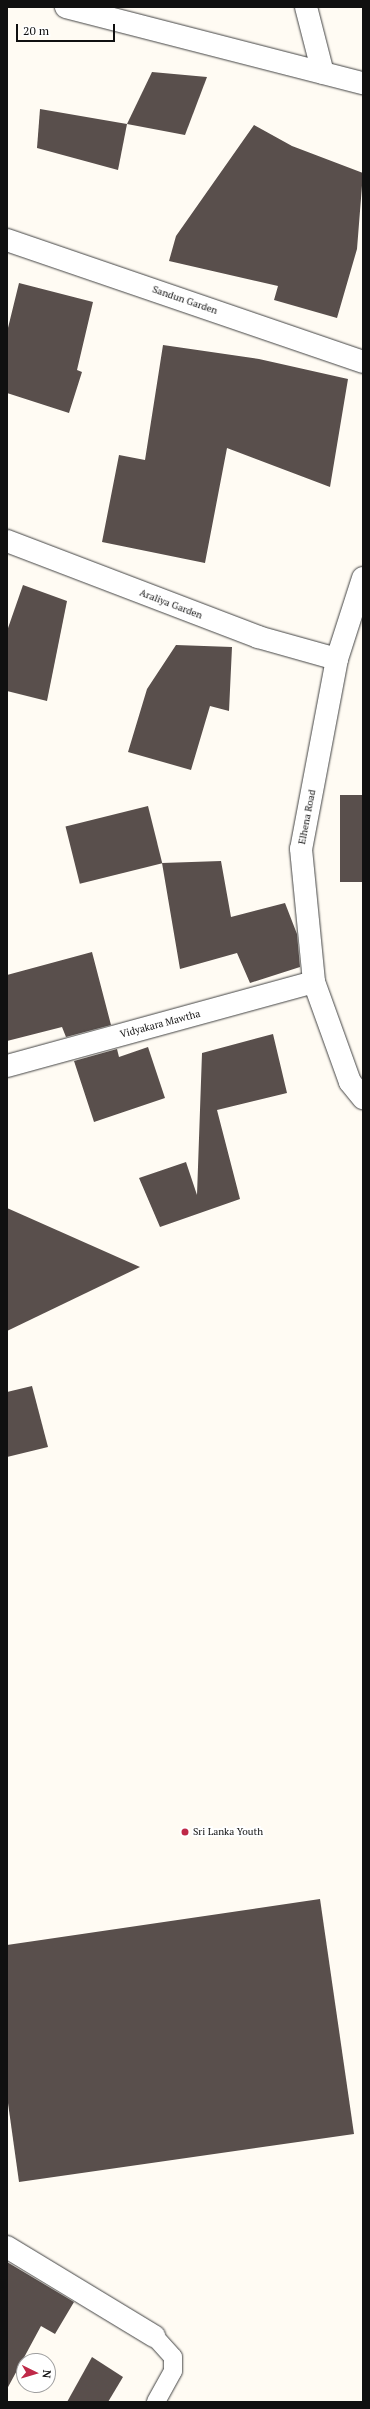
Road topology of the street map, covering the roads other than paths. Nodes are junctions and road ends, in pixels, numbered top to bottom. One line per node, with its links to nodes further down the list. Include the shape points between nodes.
1 (66, 7): 3 (street)
2 (306, 7): 3 (street)
3 (323, 73): 4 (street)
4 (363, 83)
5 (7, 240): 6 (street, Sandun Garden)
6 (363, 362)
7 (7, 541): 9 (street, Araliya Garden, via 258,637)
8 (363, 578): 9 (street, Elhena Road)
9 (337, 659): 10 (street, Elhena Road, via 301,849)
10 (314, 982): 11 (street, Vidyakara Mawtha); 12 (street, Elhena Road)
11 (7, 1066)
12 (359, 1086)
13 (7, 2247): 14 (street)
14 (154, 2336): 15 (lane, via 173,2357 173,2371)
15 (156, 2402)

